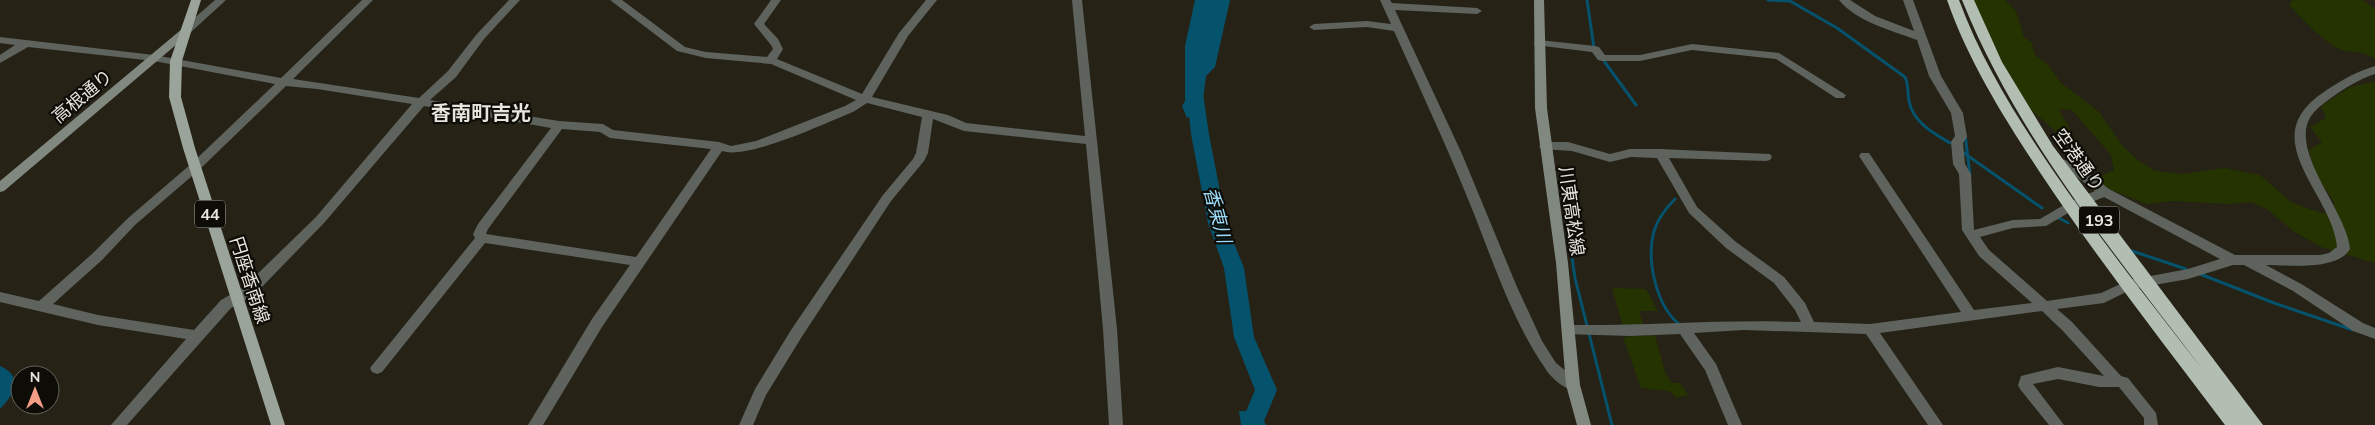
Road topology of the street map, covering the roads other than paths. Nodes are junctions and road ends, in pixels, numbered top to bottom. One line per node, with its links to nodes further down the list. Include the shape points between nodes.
1 (196, 0): 18 (main road, 円座香南線 / 44)
2 (221, 0): 18 (street)
3 (368, 0): 28 (street)
4 (515, 0): 31 (street, via 480,37 452,74)
5 (615, 0): 25 (street, via 681,49 706,55)
6 (776, 0): 25 (street, via 760,24 777,45 778,49)
7 (932, 0): 30 (street, via 903,35)
8 (1077, 0): 34 (street)
9 (1538, 0): 21 (main road, 川東高松線)
10 (1844, 0): 19 (street, via 1886,25)
11 (1908, 0): 19 (street)
12 (1953, 0): 44 (highway, 空港通り / 193, via 2005,107)
13 (1968, 0): 40 (highway, 空港通り / 193, via 1994,59)
14 (1386, 3): 15 (street); 17 (street)
15 (1477, 10)
16 (1314, 28): 17 (street, via 1371,24)
17 (1398, 29): 64 (street, via 1456,154 1536,343 1551,367)
18 (186, 31): 23 (main road, 高根通り); 26 (main road, 円座香南線 / 44)
19 (1922, 38): 45 (street, via 1935,76 1957,113 1961,137 1957,142 1959,164 1965,174)
20 (0, 40): 22 (street)
21 (1539, 43): 29 (street, via 1595,49 1602,58 1622,59 1692,47 1779,56); 36 (main road, 川東高松線)
22 (24, 44): 23 (street); 24 (street)
23 (154, 58): 26 (street); 42 (main road, 高根通り)
24 (0, 60)
25 (770, 61): 30 (street)
26 (176, 62): 28 (street); 41 (main road, 円座香南線 / 44, via 175,97)
27 (2375, 70): 47 (street, via 2356,76 2313,106 2300,126 2308,169 2334,211 2344,249 2333,257 2320,260)
28 (284, 82): 31 (street); 41 (street)
29 (1840, 96)
30 (865, 99): 32 (street); 35 (street, via 849,109 775,139 731,150)
31 (422, 103): 33 (street); 52 (street, via 320,220 249,291)
32 (928, 116): 34 (street, via 989,131); 68 (street, via 918,161 887,198 796,334 760,393)
33 (559, 125): 35 (street, via 603,128 610,134); 46 (street, via 482,227 479,234)
34 (1092, 141): 69 (street)
35 (718, 146): 48 (street)
36 (1545, 146): 37 (street, via 1565,145 1607,159 1630,153); 59 (main road, 川東高松線)
37 (1660, 153): 39 (street); 56 (street, via 1693,210 1731,246 1779,280 1800,307)
38 (1865, 156): 55 (street)
39 (1766, 157)
40 (2054, 160): 43 (street, via 2072,167); 44 (highway, 空港通り / 193)
41 (194, 167): 52 (main road, 円座香南線 / 44); 53 (street)
42 (0, 188)
43 (2105, 192): 44 (street); 47 (street)
44 (2078, 204): 45 (street, via 2042,223 2013,224); 49 (highway, 空港通り / 193); 50 (highway, 空港通り / 193)
45 (1971, 235): 54 (street, via 1984,253)
46 (482, 238): 48 (street); 62 (street)
47 (2240, 260): 49 (street); 60 (street, via 2298,288)
48 (639, 262): 67 (street, via 597,323)
49 (2146, 283): 50 (street); 76 (highway, 空港通り / 193)
50 (2129, 285): 54 (street, via 2104,298); 75 (highway, 空港通り / 193)
51 (0, 297): 53 (street)
52 (237, 298): 61 (street, via 226,304); 66 (main road, 円座香南線 / 44)
53 (41, 307): 61 (street)
54 (2045, 307): 55 (street); 63 (street, via 2067,326)
55 (1971, 316): 58 (street)
56 (1810, 327): 57 (street, via 1744,325); 58 (street)
57 (1683, 328): 59 (street); 71 (street, via 1711,368)
58 (1870, 329): 72 (street)
59 (1569, 330): 64 (main road, 川東高松線)
60 (2375, 334)
61 (198, 336): 65 (street)
62 (377, 368)
63 (2118, 382): 73 (street, via 2058,373 2026,380 2026,385); 74 (street, via 2123,382 2133,393 2151,417)
64 (1573, 385): 70 (main road, 川東高松線)
65 (118, 425)
66 (278, 425)
67 (535, 425)
68 (746, 425)
69 (1116, 425)
70 (1584, 425)
71 (1735, 425)
72 (1936, 425)
73 (2058, 425)
74 (2151, 425)
75 (2235, 425)
76 (2254, 425)

